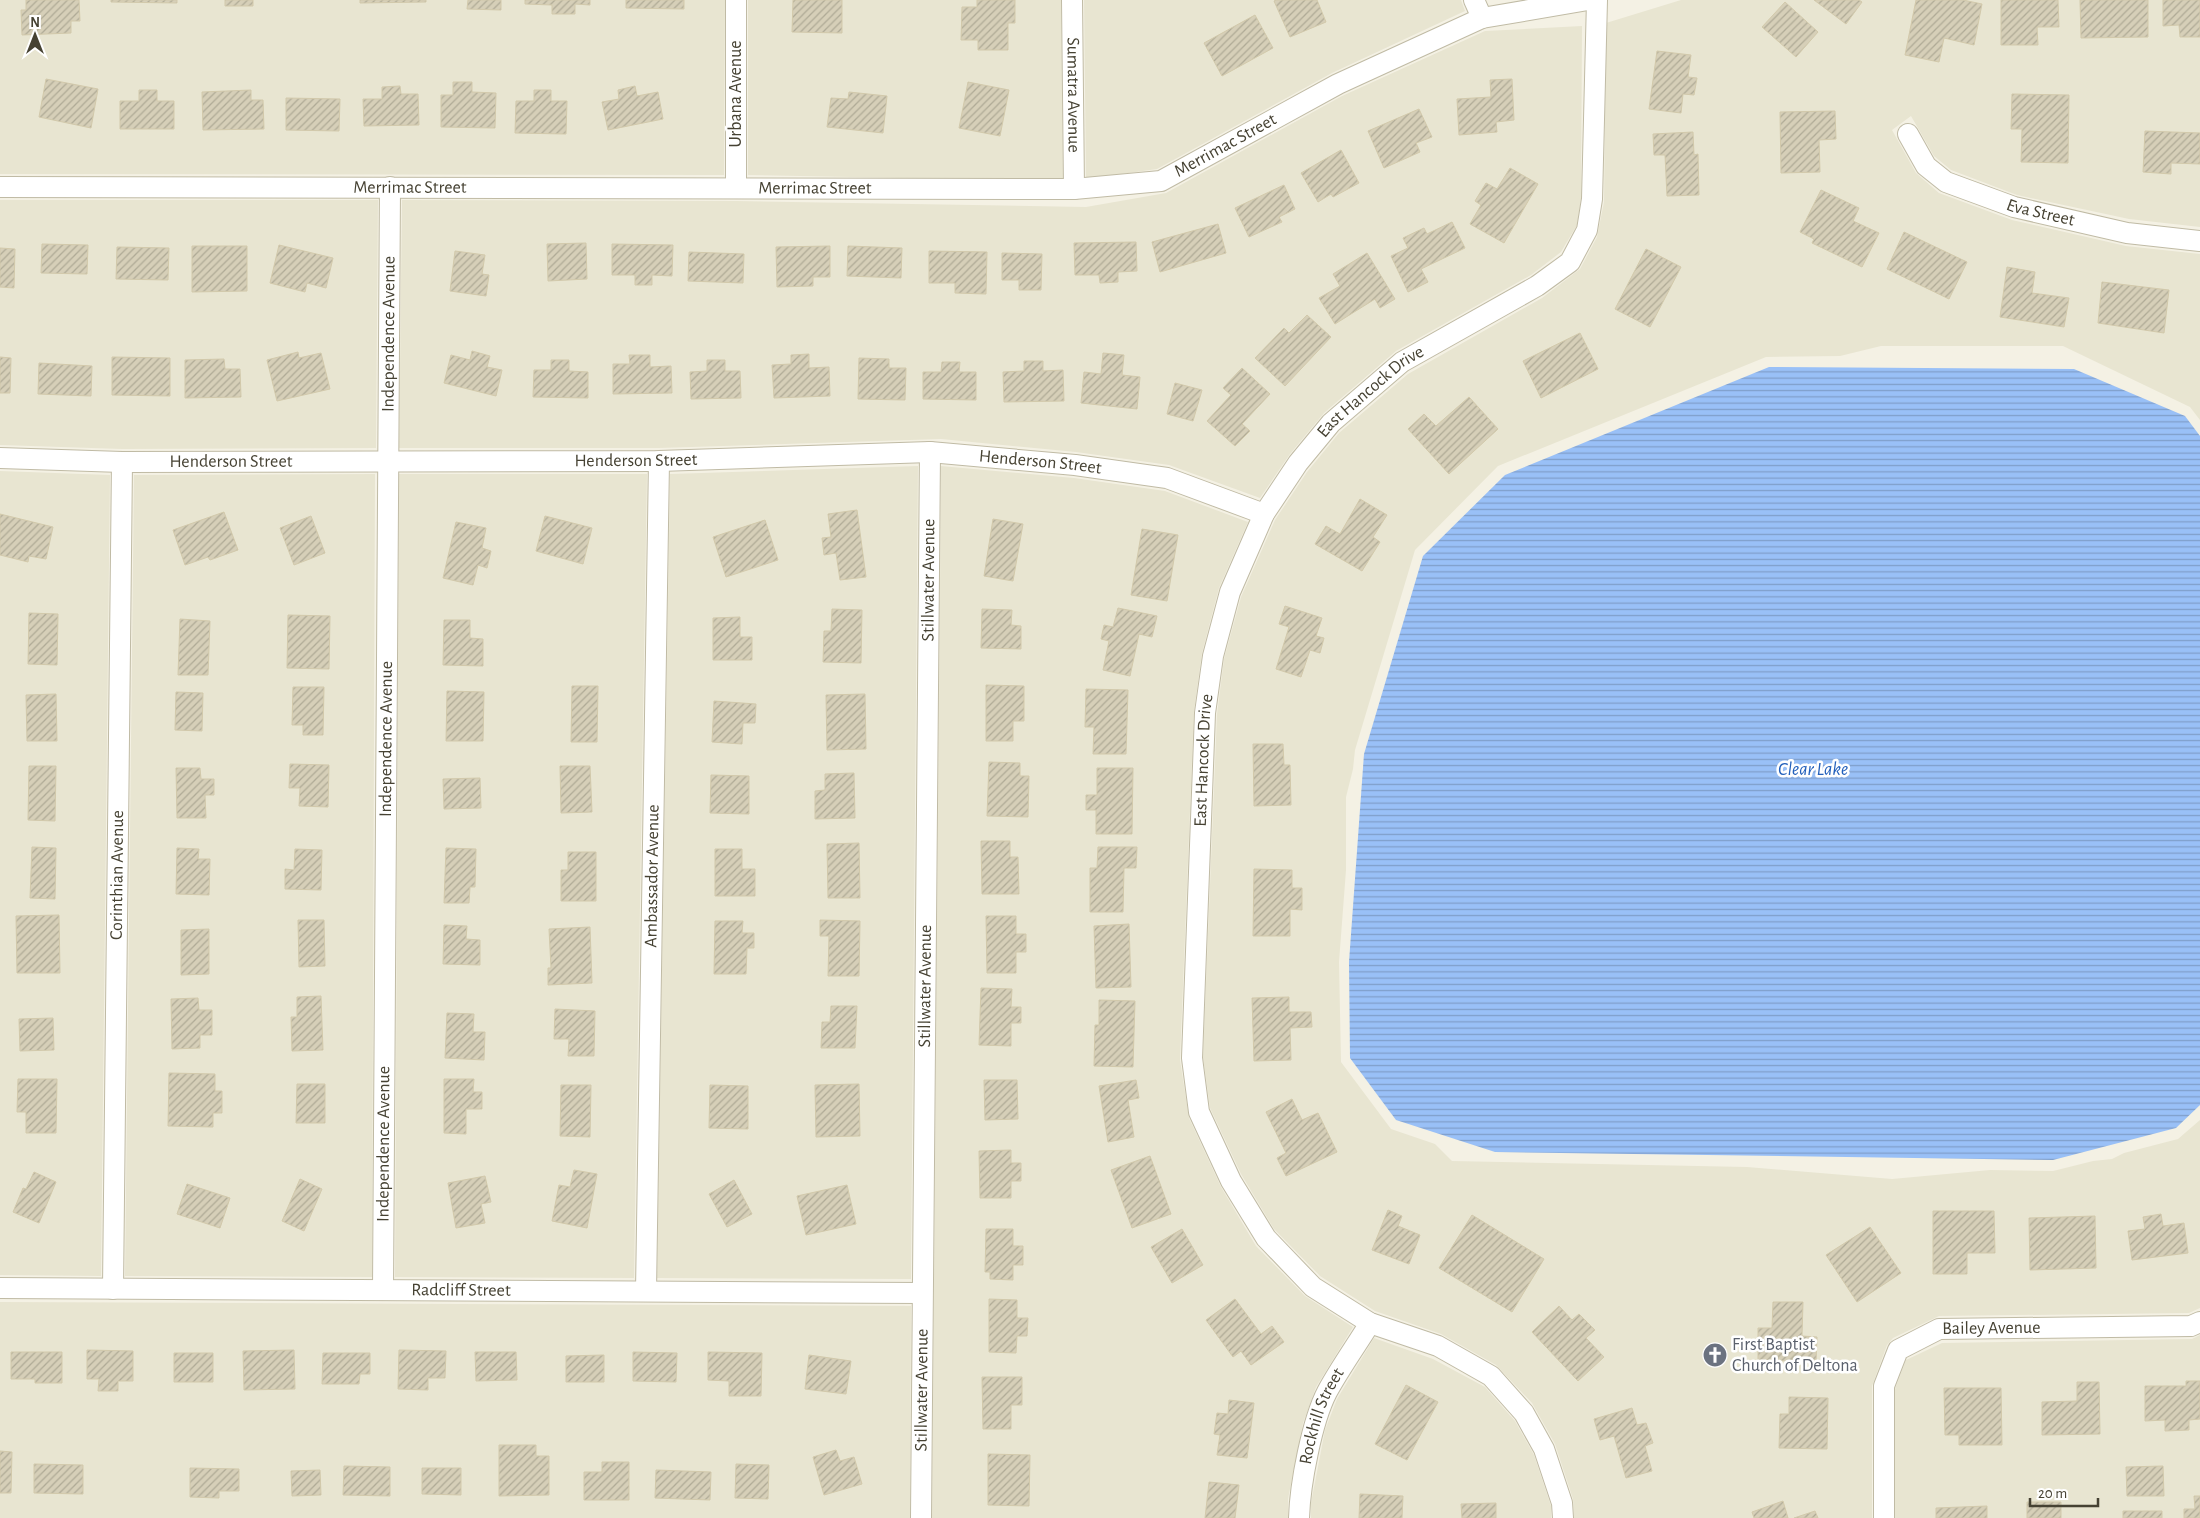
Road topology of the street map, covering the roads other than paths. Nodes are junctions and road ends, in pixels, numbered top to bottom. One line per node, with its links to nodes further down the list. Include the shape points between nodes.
1 (736, 0): 9 (street, Urbana Avenue)
2 (1072, 0): 10 (street, Sumatra Avenue)
3 (1588, 0): 5 (street, Merrimac Street)
4 (1597, 0): 17 (street, East Hancock Drive, via 1592,199 1587,230 1570,262 1537,286 1402,362 1331,423 1298,463)
5 (1478, 9): 10 (street, Merrimac Street, via 1161,181)
6 (1908, 134): 11 (street, Eva Street, via 1926,166 1946,182 2014,207 2127,232)
7 (0, 187): 8 (street, Merrimac Street)
8 (390, 187): 9 (street, Merrimac Street); 14 (street, Independence Avenue)
9 (736, 188): 10 (street, Merrimac Street)
10 (1074, 189)
11 (2200, 241)
12 (930, 452): 15 (street, Henderson Street); 17 (street, Henderson Street, via 1075,465 1167,478); 22 (street, Stillwater Avenue)
13 (0, 458): 16 (street, Henderson Street)
14 (387, 461): 15 (street, Henderson Street); 16 (street, Henderson Street); 20 (street, Independence Avenue)
15 (659, 461): 21 (street, Ambassador Avenue)
16 (122, 462): 19 (street, Corinthian Avenue)
17 (1264, 514): 24 (street, East Hancock Drive, via 1230,592 1212,656 1205,713 1192,1058 1195,1085 1199,1112 1231,1181 1266,1238 1313,1286)
18 (0, 1288): 19 (street, Radcliff Street)
19 (113, 1289): 20 (street, Radcliff Street)
20 (383, 1290): 21 (street, Radcliff Street)
21 (646, 1291): 22 (street, Radcliff Street)
22 (922, 1292): 25 (street, Stillwater Avenue)
23 (2200, 1322): 28 (street, Bailey Avenue, via 2191,1326 1940,1329 1898,1350 1884,1386)
24 (1370, 1323): 26 (street, Rockhill Street, via 1327,1392 1314,1426 1299,1502); 27 (street, East Hancock Drive, via 1438,1346 1491,1376 1524,1413 1544,1449 1562,1503)
25 (921, 1518)
26 (1299, 1518)
27 (1563, 1518)
28 (1884, 1518)

